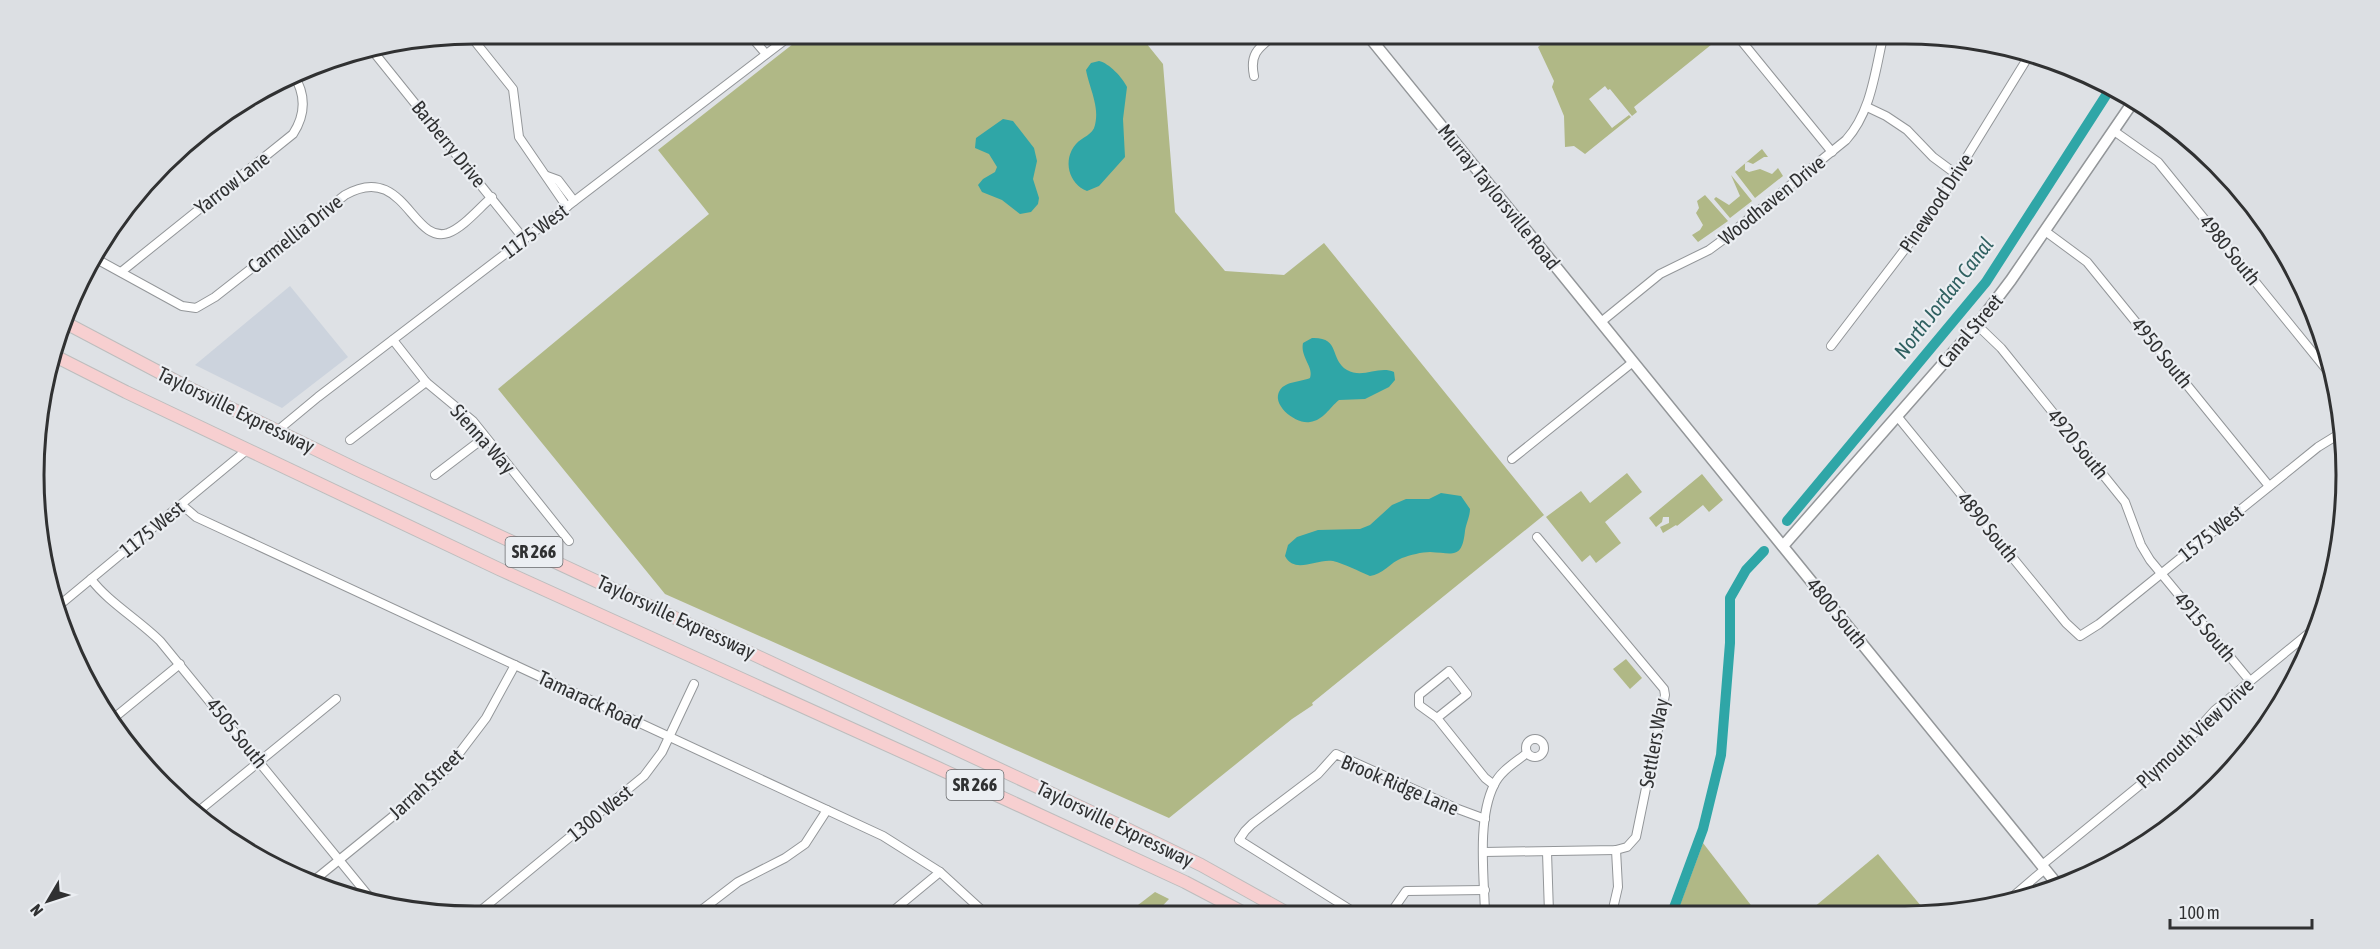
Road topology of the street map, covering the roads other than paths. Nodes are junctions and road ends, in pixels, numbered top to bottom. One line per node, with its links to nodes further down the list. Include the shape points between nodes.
1 (477, 44): 18 (street, via 513,89 519,137)
2 (757, 44): 8 (street)
3 (779, 44): 8 (street, 1175 West)
4 (1265, 44): 11 (street, via 1255,53)
5 (1375, 44): 26 (street, Murray Taylorsville Road)
6 (1744, 44): 16 (street)
7 (1881, 44): 13 (street, Woodhaven Drive)
8 (766, 54): 20 (street, 1175 West)
9 (376, 55): 19 (street, Barberry Drive)
10 (2026, 61): 17 (street, Pinewood Drive)
11 (1254, 76)
12 (297, 82): 25 (street, Yarrow Lane, via 303,113 293,134)
13 (1867, 107): 16 (street, Woodhaven Drive, via 1852,133); 17 (street, via 1900,125)
14 (2130, 107): 15 (street, Canal Street)
15 (2114, 131): 22 (street, Canal Street); 33 (street, 4980 South, via 2161,165)
16 (1832, 152): 26 (street, Woodhaven Drive, via 1716,245 1660,274)
17 (1956, 174): 30 (street, Pinewood Drive, via 1928,220)
18 (547, 176): 20 (street, via 558,180); 21 (street)
19 (492, 197): 23 (street, Barberry Drive); 25 (street, Carmellia Drive, via 457,227 439,234 424,227 395,195 377,188 358,188 196,308 182,306)
20 (574, 201): 21 (street, 1175 West)
21 (567, 207): 23 (street, 1175 West)
22 (2045, 231): 28 (street, Canal Street); 43 (street, 4950 South, via 2087,262)
23 (525, 239): 29 (street, 1175 West)
24 (100, 261): 25 (street, Carmellia Drive)
25 (121, 272)
26 (1601, 322): 32 (street, Murray Taylorsville Road)
27 (70, 325): 36 (main road, Taylorsville Expressway / SR 266)
28 (1977, 325): 35 (street, Canal Street); 48 (street, 4920 South, via 2001,348 2125,502 2140,545)
29 (393, 340): 34 (street, Sienna Way); 36 (street, 1175 West)
30 (1831, 346)
31 (59, 358): 40 (main road, Taylorsville Expressway / SR 266)
32 (1633, 362): 41 (street); 47 (street, 4800 South)
33 (2322, 364)
34 (426, 382): 37 (street, Sienna Way, via 465,413); 39 (street)
35 (1898, 416): 47 (street, Canal Street); 51 (street, 4890 South)
36 (277, 431): 83 (main road, Taylorsville Expressway / SR 266, via 1119,825)
37 (485, 436): 42 (street); 46 (street, Sienna Way)
38 (2335, 437): 43 (street, 1575 West)
39 (350, 440)
40 (248, 449): 44 (street, 1175 West); 82 (main road, Taylorsville Expressway / SR 266)
41 (1512, 459)
42 (435, 475)
43 (2269, 486): 48 (street, 1575 West)
44 (182, 505): 49 (street, 1175 West); 54 (street, Tamarack Road, via 196,517)
45 (1537, 537): 67 (street, Settlers Way, via 1664,689 1636,837 1628,847)
46 (569, 541)
47 (1783, 546): 71 (street, 4800 South)
48 (2161, 573): 51 (street, 1575 West); 55 (street, 4915 South)
49 (91, 579): 50 (street, 1175 West); 53 (street, 4505 South, via 99,590 140,621)
50 (63, 602)
51 (2080, 636)
52 (2305, 636): 55 (street, Plymouth View Drive)
53 (180, 664): 58 (street); 62 (street, 4505 South)
54 (515, 665): 60 (street, Tamarack Road); 70 (street, Jarrah Street, via 486,718 448,768)
55 (2250, 681): 71 (street, Plymouth View Drive, via 2208,716 2167,764)
56 (694, 684): 60 (street, 1300 West)
57 (336, 699): 62 (street)
58 (117, 715)
59 (1437, 718): 59 (street, via 1419,705 1419,695 1449,671 1467,694); 63 (street)
60 (670, 736): 65 (street, Tamarack Road); 78 (street, 1300 West, via 654,765 631,789)
61 (1527, 753): 63 (street)
62 (260, 761): 64 (street); 70 (street, 4505 South)
63 (1494, 785): 66 (street)
64 (202, 808)
65 (827, 810): 72 (street, Tamarack Road, via 883,836); 79 (street, via 805,844 738,882)
66 (1485, 819): 68 (street); 84 (street, Brook Ridge Lane, via 1336,754 1318,774 1252,824 1239,840)
67 (1616, 850): 69 (street); 88 (street, via 1618,887)
68 (1484, 852): 69 (street); 75 (street)
69 (1547, 852): 87 (street)
70 (339, 860): 73 (street, Jarrah Street); 77 (street, 4505 South)
71 (2044, 867): 74 (street); 76 (street, Plymouth View Drive)
72 (940, 872): 80 (street); 81 (street, Tamarack Road)
73 (319, 876)
74 (2053, 879)
75 (1485, 890): 85 (street, via 1406,891); 86 (street)
76 (2019, 890)
77 (365, 891)
78 (486, 906)
79 (707, 906)
80 (899, 906)
81 (977, 906)
82 (1230, 906)
83 (1275, 906)
84 (1344, 906)
85 (1396, 906)
86 (1485, 906)
87 (1548, 906)
88 (1614, 906)

